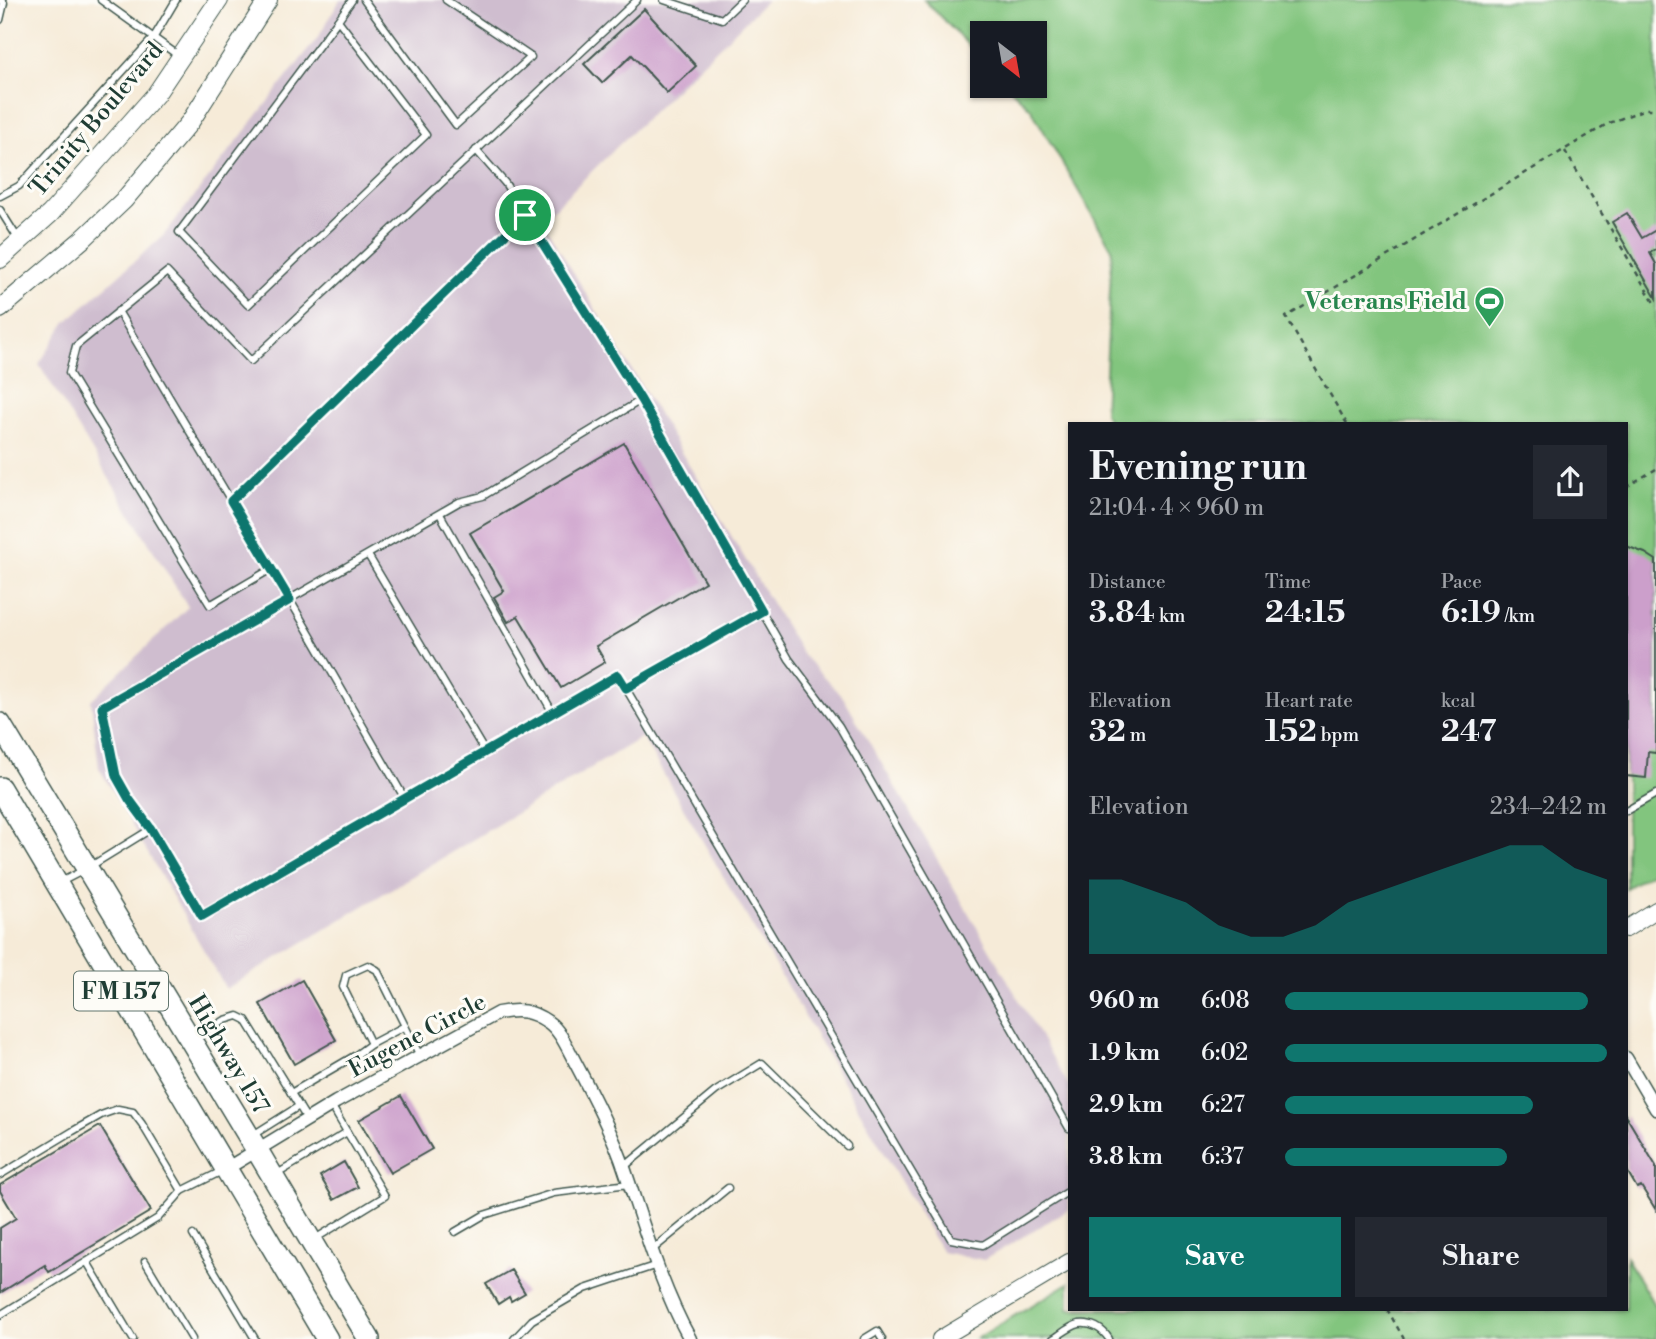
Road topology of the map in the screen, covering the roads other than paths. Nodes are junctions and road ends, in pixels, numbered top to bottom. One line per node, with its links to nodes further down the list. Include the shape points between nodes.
1 (1, 0): 12 (lane)
2 (101, 0): 14 (lane)
3 (176, 0): 14 (lane)
4 (219, 0): 15 (main road, Trinity Boulevard)
5 (268, 0): 22 (main road, via 190,122 124,200)
6 (352, 0): 13 (lane)
7 (364, 0): 8 (lane, via 456,125 531,57)
8 (446, 0)
9 (636, 0): 16 (lane)
10 (664, 0): 11 (lane, via 722,19)
11 (741, 0)
12 (0, 20)
13 (338, 20): 13 (lane, via 179,232 248,305 426,135)
14 (154, 37): 15 (lane); 17 (lane, via 19,186)
15 (181, 57): 20 (main road, Trinity Boulevard, via 120,136)
16 (476, 150): 19 (lane); 23 (lane, via 251,360 167,272)
17 (0, 196)
18 (0, 210): 20 (lane)
19 (525, 215): 24 (lane); 25 (lane)
20 (20, 242): 21 (main road, Trinity Boulevard)
21 (0, 259)
22 (0, 309)
23 (118, 311): 25 (lane); 28 (lane, via 76,346 69,373 210,605)
24 (641, 400): 26 (lane, via 483,496 459,502); 30 (lane)
25 (231, 501): 28 (lane)
26 (439, 514): 27 (lane); 32 (lane)
27 (368, 555): 29 (lane); 34 (lane)
28 (271, 569): 29 (lane)
29 (290, 600): 37 (lane); 39 (lane, via 102,707 116,776)
30 (762, 611): 31 (lane); 54 (lane, via 789,659 839,726)
31 (626, 688): 32 (lane, via 618,675); 65 (lane, via 951,1239 983,1245)
32 (553, 713): 34 (lane)
33 (0, 724): 40 (main road, Highway 157 / FM 157)
34 (485, 752): 37 (lane)
35 (0, 788): 41 (main road, FM 157)
36 (1656, 794): 38 (lane)
37 (405, 799): 39 (lane, via 202,916)
38 (1628, 810)
39 (151, 829): 40 (lane)
40 (86, 869): 41 (lane); 45 (main road, Highway 157 / FM 157)
41 (57, 884): 59 (main road, FM 157)
42 (1656, 911): 43 (street)
43 (1628, 928)
44 (405, 1026): 46 (lane); 46 (lane, via 377,970 368,965 346,975 343,987); 47 (lane)
45 (191, 1041): 49 (lane, via 225,1020 238,1016 246,1020); 56 (main road, Highway 157 / FM 157)
46 (371, 1044): 49 (lane)
47 (420, 1056): 50 (street, Eugene Circle); 58 (street, Eugene Circle, via 498,1013 516,1009 550,1023 585,1081)
48 (1628, 1061): 52 (street)
49 (291, 1093): 51 (lane)
50 (331, 1105): 53 (street, Eugene Circle); 55 (lane)
51 (299, 1106): 53 (lane); 56 (lane)
52 (1656, 1109)
53 (307, 1119): 56 (street, Eugene Circle)
54 (1068, 1126)
55 (347, 1132): 61 (lane); 68 (lane, via 385,1196)
56 (253, 1143): 59 (street, Eugene Circle); 61 (main road, Highway 157 / FM 157)
57 (847, 1146): 58 (lane, via 762,1063 716,1091)
58 (624, 1167): 62 (street, Eugene Circle)
59 (226, 1169): 64 (lane); 78 (main road, FM 157)
60 (0, 1175): 64 (lane, via 118,1109 133,1112)
61 (273, 1176): 68 (main road, Highway 157 / FM 157)
62 (629, 1184): 66 (lane, via 554,1193 484,1215); 69 (street, Eugene Circle)
63 (728, 1188): 69 (lane)
64 (182, 1191): 71 (lane, via 158,1218)
65 (1068, 1192)
66 (455, 1232)
67 (192, 1235): 77 (lane)
68 (311, 1241): 79 (main road, Highway 157 / FM 157)
69 (652, 1250): 73 (street, Eugene Circle)
70 (145, 1261): 76 (lane)
71 (87, 1262): 74 (lane); 75 (lane)
72 (1068, 1263): 84 (street)
73 (657, 1265): 80 (lane, via 585,1289 532,1320); 81 (street, Eugene Circle)
74 (0, 1315)
75 (133, 1339)
76 (192, 1339)
77 (255, 1339)
78 (327, 1339)
79 (369, 1339)
80 (514, 1339)
81 (690, 1339)
82 (864, 1339): 83 (lane, via 877,1331)
83 (882, 1339)
84 (940, 1339)
85 (1053, 1339): 86 (lane, via 1079,1324 1100,1329)
86 (1109, 1339)

